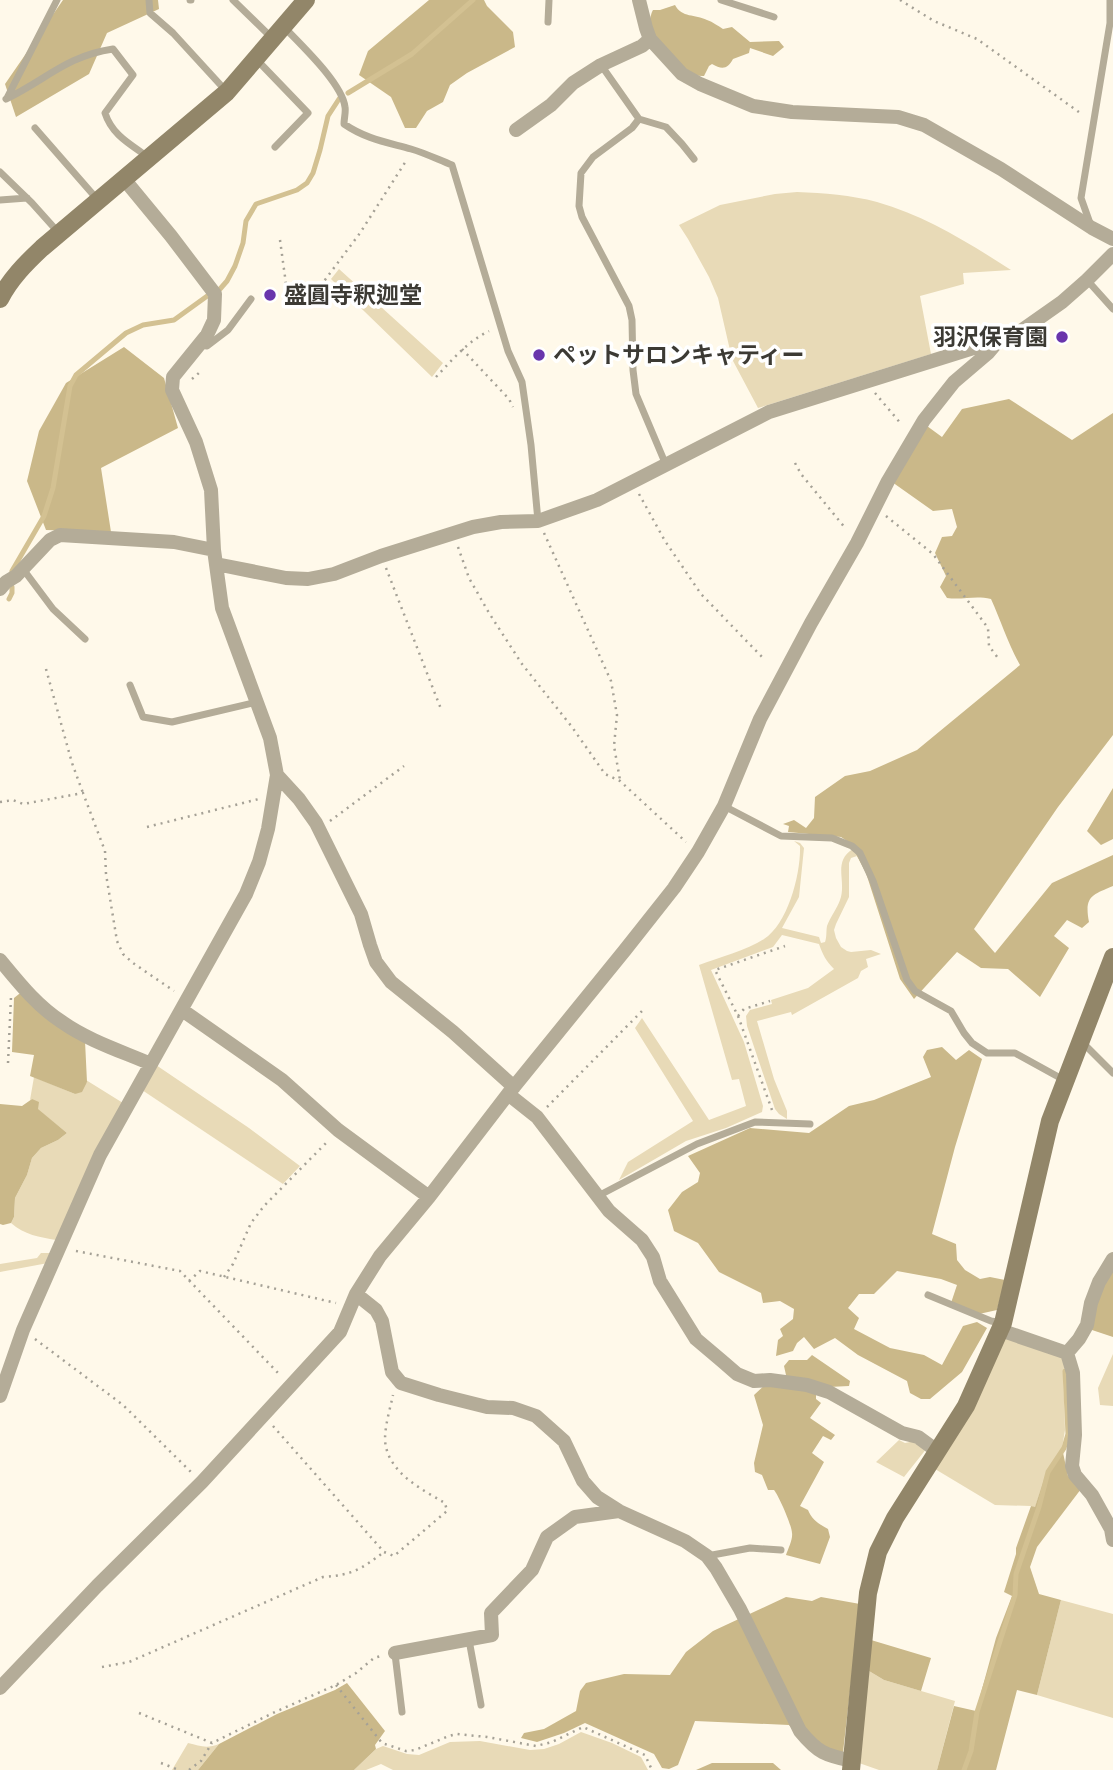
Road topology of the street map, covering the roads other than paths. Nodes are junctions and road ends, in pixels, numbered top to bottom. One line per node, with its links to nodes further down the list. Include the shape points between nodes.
1 (57, 0): 20 (lane, via 6,99 78,57 113,49 133,75 105,113 123,139)
2 (149, 0): 15 (lane, via 150,13)
3 (233, 0): 11 (lane)
4 (306, 0): 11 (street)
5 (550, 0): 10 (lane)
6 (639, 0): 12 (street)
7 (721, 0): 9 (lane)
8 (1110, 0): 27 (lane, via 1081,198)
9 (774, 18)
10 (548, 22)
11 (278, 33): 13 (street); 38 (lane, via 307,52 340,90 344,124 380,142 453,165 508,351 522,382)
12 (650, 39): 14 (street); 27 (street, via 682,74 753,106 898,117 924,125)
13 (256, 59): 15 (street); 19 (lane, via 309,113)
14 (601, 65): 16 (lane); 18 (street)
15 (227, 92): 20 (street)
16 (639, 119): 21 (lane, via 666,127); 37 (lane, via 587,165 579,206 629,306 636,394)
17 (35, 128): 26 (lane)
18 (516, 130)
19 (275, 147)
20 (149, 158): 23 (street)
21 (694, 159)
22 (0, 172): 24 (lane)
23 (124, 179): 26 (street); 36 (street, via 215,295 214,320)
24 (27, 198): 25 (lane); 28 (lane)
25 (0, 200)
26 (98, 201): 28 (street)
27 (1092, 228): 29 (street)
28 (59, 233): 32 (street)
29 (1113, 239)
30 (1113, 254): 31 (street)
31 (1087, 280): 34 (lane); 35 (street, via 1018,333)
32 (1, 293)
33 (251, 299): 36 (lane, via 228,330 207,346)
34 (1113, 309)
35 (999, 340): 37 (street, via 769,412); 46 (street, via 954,382 924,420 888,481 760,719)
36 (199, 345): 39 (street, via 173,377 172,390 211,490)
37 (666, 465): 38 (street)
38 (538, 521): 39 (street, via 473,527 308,579 286,578)
39 (215, 557): 40 (street, via 174,542 60,535); 44 (street, via 222,608)
40 (23, 569): 41 (street); 42 (lane, via 53,610)
41 (0, 589)
42 (85, 639)
43 (130, 685): 44 (lane, via 143,716 172,722)
44 (257, 702): 45 (street, via 270,738)
45 (276, 775): 49 (street, via 259,862); 54 (street, via 319,830 361,914 376,962 391,982 453,1032)
46 (724, 806): 53 (lane, via 781,835 832,838 852,846 873,881 907,980 915,991 951,1011 972,1043 987,1053 1015,1053); 54 (street, via 674,888)
47 (1113, 957): 50 (street)
48 (0, 960): 51 (street, via 62,1023)
49 (182, 1010): 51 (street); 57 (street, via 282,1080 338,1130)
50 (1080, 1041): 52 (lane); 53 (street)
51 (151, 1064): 63 (street, via 100,1155 23,1330)
52 (1113, 1073)
53 (1065, 1080): 61 (street, via 1049,1121)
54 (511, 1090): 56 (street); 57 (street)
55 (810, 1124): 56 (lane, via 755,1122 697,1144)
56 (598, 1196): 64 (street, via 642,1240 660,1281 696,1339 737,1374 754,1381 807,1385 829,1392)
57 (429, 1197): 60 (street, via 380,1256)
58 (1113, 1259): 62 (street, via 1099,1282 1087,1325)
59 (928, 1295): 61 (lane)
60 (353, 1300): 65 (street, via 376,1310 383,1321 392,1372 401,1382 536,1416 564,1441 590,1489); 71 (street, via 340,1332 264,1416)
61 (1001, 1327): 62 (street); 64 (street, via 971,1395)
62 (1067, 1353): 66 (street, via 1073,1373 1072,1466 1111,1529)
63 (0, 1396)
64 (937, 1451): 74 (street, via 885,1536 872,1573)
65 (619, 1511): 68 (street); 69 (street, via 575,1517 547,1537 532,1570 491,1613 492,1635)
66 (1113, 1540)
67 (781, 1550): 68 (lane, via 750,1548)
68 (707, 1556): 74 (street, via 740,1609 800,1731 825,1755)
69 (469, 1639): 70 (street); 72 (lane)
70 (395, 1653): 73 (lane)
71 (0, 1688)
72 (481, 1705)
73 (402, 1712)
74 (851, 1766)

